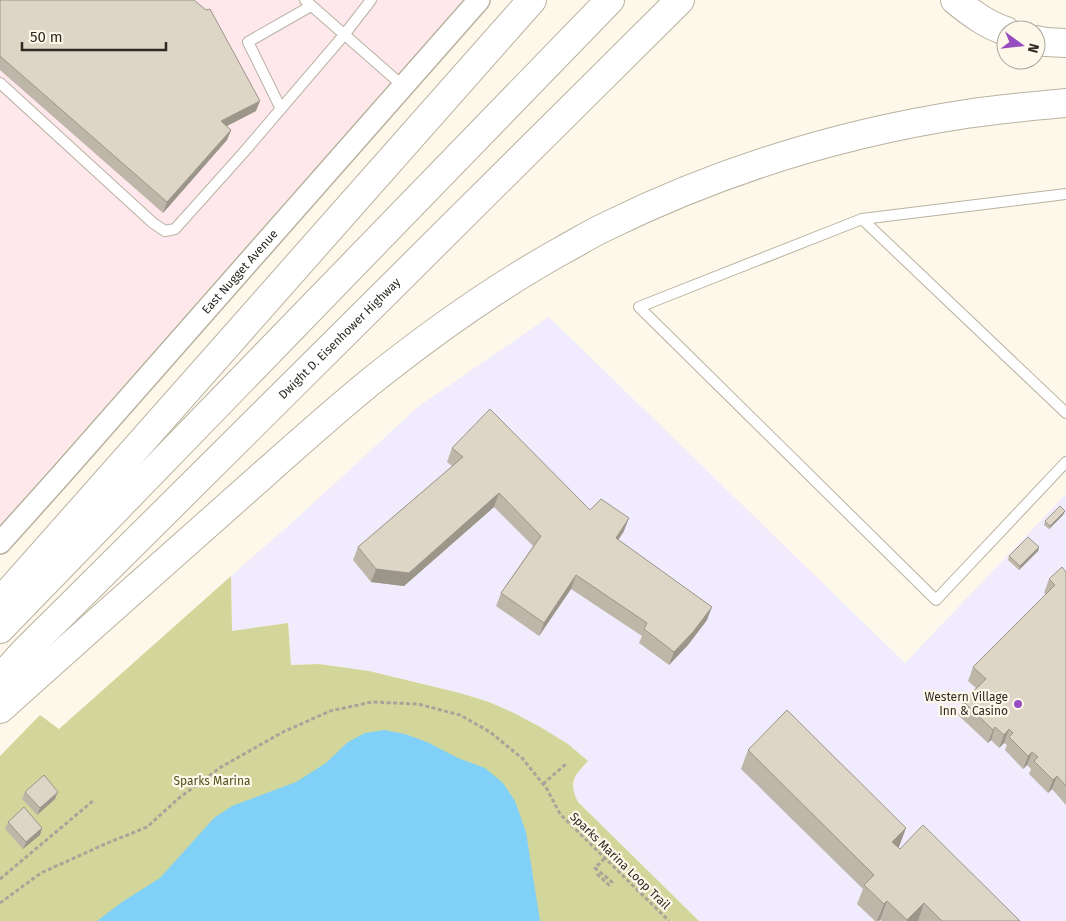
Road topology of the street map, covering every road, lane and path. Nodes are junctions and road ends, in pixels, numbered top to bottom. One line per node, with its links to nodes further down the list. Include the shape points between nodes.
1 (371, 0): 9 (lane)
2 (479, 0): 13 (street, East Nugget Avenue)
3 (532, 0): 21 (highway)
4 (610, 0): 22 (highway)
5 (680, 0): 23 (highway, Dwight D. Eisenhower Highway)
6 (955, 0): 8 (highway)
7 (308, 3): 9 (lane); 15 (lane, via 248,42)
8 (996, 28)
9 (344, 35): 13 (lane); 15 (lane)
10 (1046, 42): 11 (highway)
11 (1066, 43)
12 (0, 84): 15 (lane, via 165,231 175,229)
13 (403, 86): 20 (street, East Nugget Avenue)
14 (1066, 103): 24 (highway, via 966,114 827,143 660,201 552,256 464,312 367,384)
15 (281, 109)
16 (1066, 194): 17 (lane)
17 (862, 219): 18 (lane); 19 (lane, via 640,307 936,600)
18 (1066, 413)
19 (1066, 462)
20 (0, 543)
21 (0, 602)
22 (0, 629)
23 (0, 679)
24 (0, 709)
25 (566, 764): 26 (path)
26 (543, 784): 28 (path, Sparks Marina Loop Trail, via 560,814); 31 (path, Sparks Marina Loop Trail, via 523,759 490,732 460,715 418,704 372,702 339,709 252,749 179,798 147,827 41,873)
27 (94, 800): 30 (path)
28 (604, 858): 29 (path, via 595,868 612,882 609,884); 32 (path, Sparks Marina Loop Trail)
29 (597, 874)
30 (0, 879)
31 (0, 903)
32 (669, 921)

